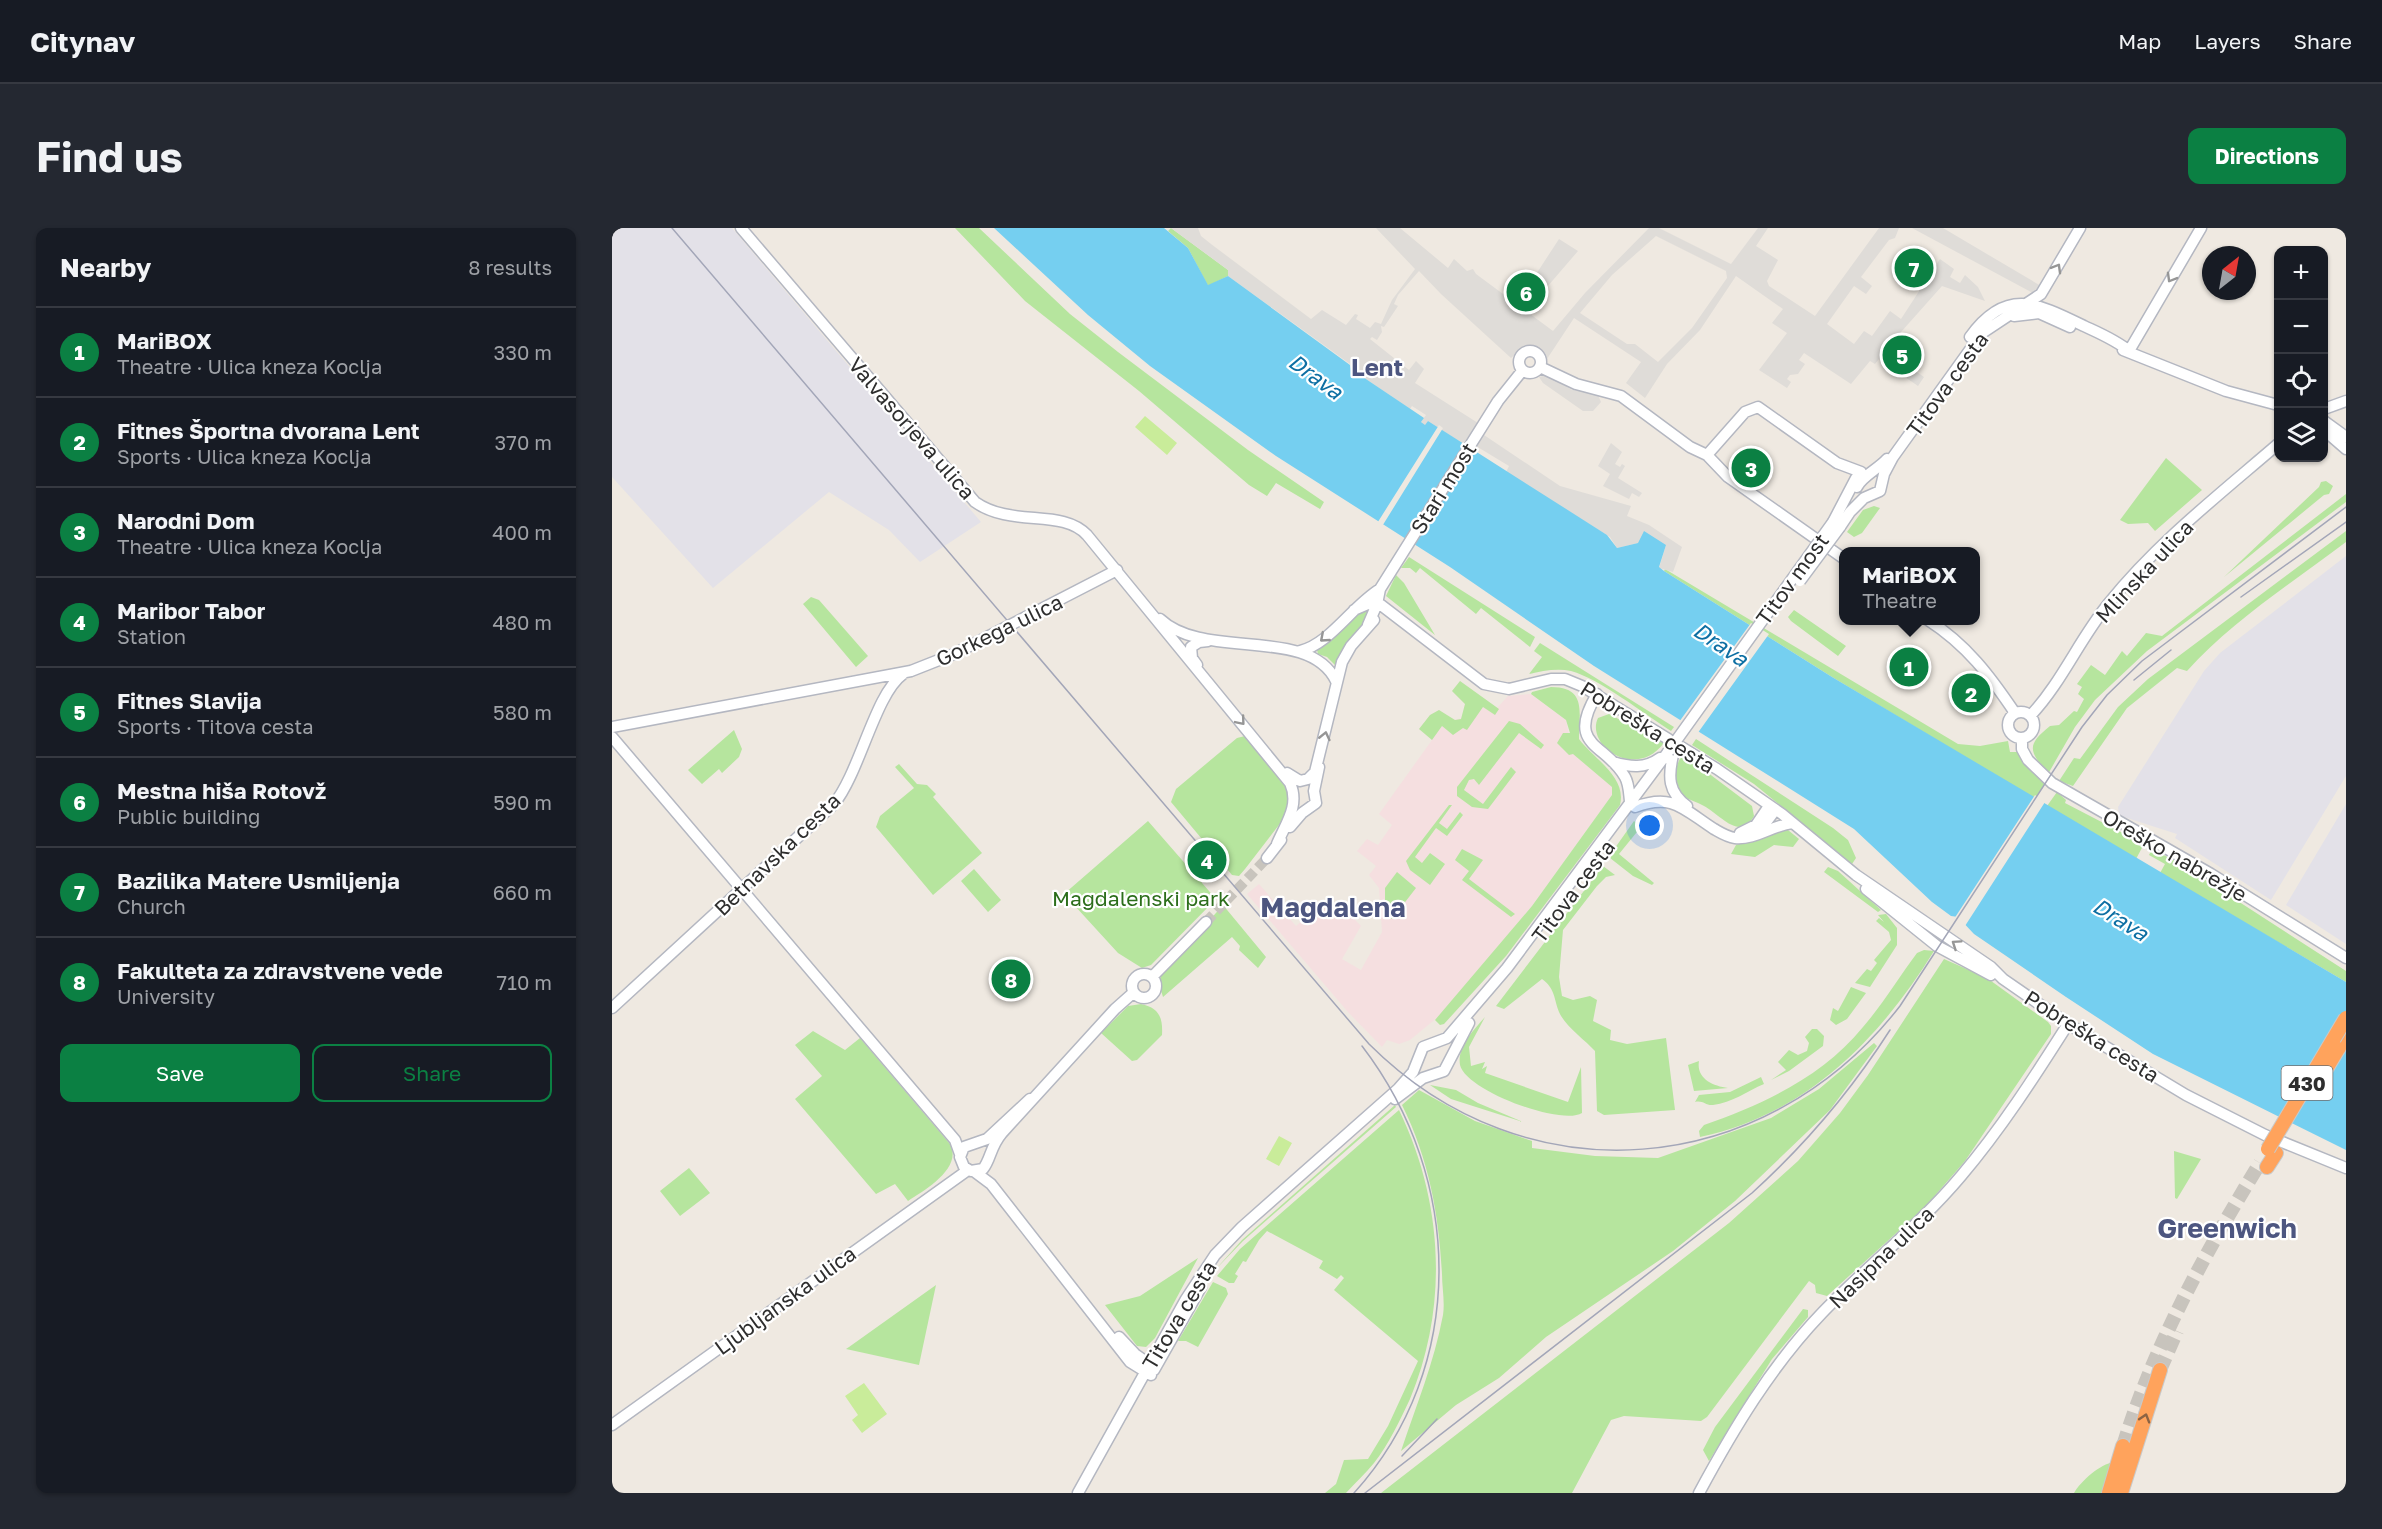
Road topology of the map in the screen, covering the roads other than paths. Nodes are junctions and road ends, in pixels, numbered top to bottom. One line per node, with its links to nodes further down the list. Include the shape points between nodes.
1 (741, 228): 24 (street, Valvasorjeva ulica, via 975,501 1006,516 1074,524)
2 (2080, 228): 4 (street, one-way to 2, via 2046,286)
3 (2200, 228): 6 (street, one-way to 6)
4 (2029, 303): 5 (street, Titova cesta); 6 (street, via 2052,310); 17 (street, Titova cesta, via 2013,304 1989,316)
5 (1999, 320): 6 (street, Titova cesta, via 2028,312 2043,315); 17 (street, Titova cesta, via 1977,340)
6 (2129, 351): 10 (street, via 2217,388)
7 (1540, 367): 8 (street, via 1531,373); 8 (street, via 1538,354 1528,350 1519,358); 18 (street, via 1576,384 1621,396 1690,447)
8 (1522, 370): 25 (street, Stari most)
9 (2346, 401): 11 (street)
10 (2274, 404)
11 (2327, 408)
12 (2328, 424): 14 (street)
13 (2328, 433): 16 (street)
14 (2346, 437)
15 (2274, 447): 39 (street, Mlinska ulica, via 2173,535 2122,587)
16 (2346, 449)
17 (1896, 450): 20 (street); 20 (street)
18 (1707, 455): 19 (street, via 1745,411 1754,407 1763,409); 23 (street, via 1728,477)
19 (1837, 464): 20 (street); 21 (street)
20 (1875, 474): 21 (street); 21 (street, via 1884,494)
21 (1861, 492): 22 (street); 22 (street)
22 (1836, 525): 43 (street, Titov most, bridge)
23 (1839, 555)
24 (1117, 570): 27 (street, Valvasorjeva ulica); 34 (street, Gorkega ulica, via 954,654)
25 (1380, 589): 26 (street); 28 (street)
26 (1377, 604): 28 (street); 29 (street, Pobreška cesta); 30 (street)
27 (1146, 607): 32 (street, via 1172,629); 35 (street)
28 (1354, 610): 33 (street, one-way to 33, via 1315,646)
29 (1395, 617): 30 (street, via 1384,613); 37 (street, Pobreška cesta, via 1484,684 1509,689 1565,679)
30 (1368, 625): 36 (street, via 1345,654)
31 (1933, 625): 38 (street, via 1982,667)
32 (1214, 641): 33 (street); 35 (street, via 1191,647 1192,658)
33 (1296, 652): 36 (street, via 1324,663)
34 (903, 674): 40 (street, Gorkega ulica); 58 (street, Betnavska cesta, via 890,689 838,799)
35 (1204, 676): 46 (street, one-way to 46)
36 (1336, 681): 45 (street, one-way to 36)
37 (1597, 694): 44 (street, via 1587,714 1586,734); 50 (street, Pobreška cesta)
38 (2015, 713): 39 (street); 42 (street, via 2008,728 2012,735)
39 (2031, 715): 42 (street, via 2034,730)
40 (612, 727)
41 (612, 737): 58 (street)
42 (2022, 738): 60 (street, Oreško nabrežje, via 2022,749 2028,759 2052,783 2211,874)
43 (1670, 754): 44 (street, via 1643,766); 49 (street, Titova cesta); 50 (street, via 1672,791 1690,809 1720,827 1740,834 1749,831)
44 (1612, 762): 49 (street, via 1625,777)
45 (1318, 764): 46 (street, via 1315,772 1304,780 1294,779); 47 (street)
46 (1281, 770): 48 (street)
47 (1314, 791): 48 (street, via 1304,786); 51 (street, via 1316,803)
48 (1294, 798): 51 (street); 55 (street)
49 (1632, 804): 54 (street, via 1666,800 1730,837); 66 (street, Titova cesta)
50 (1771, 806): 53 (street, Pobreška cesta); 54 (street, via 1773,813)
51 (1305, 811): 55 (street)
52 (1316, 818): 55 (street, via 1303,818)
53 (1793, 823): 54 (street); 57 (street, Pobreška cesta)
54 (1758, 833)
55 (1277, 844): 56 (street)
56 (1267, 858)
57 (1856, 875): 62 (street, Pobreška cesta, one-way to 57); 62 (street, Pobreška cesta, via 1861,885 1948,953)
58 (742, 889): 64 (street, Betnavska cesta); 71 (street)
59 (1206, 922): 61 (street)
60 (2346, 958)
61 (1152, 977): 63 (street, via 1135,977); 63 (street, via 1155,988 1150,996 1141,998)
62 (2003, 979): 67 (street, Pobreška cesta)
63 (1133, 993): 74 (street)
64 (612, 1008)
65 (2346, 1018): 76 (highway, 430, bridge)
66 (1466, 1020): 70 (street); 70 (street)
67 (2068, 1024): 76 (street, Pobreška cesta); 89 (street, Nasipna ulica, via 1962,1176 1823,1312 1788,1353 1743,1417)
68 (2346, 1028): 76 (street, bridge)
69 (2346, 1036): 76 (highway, 430, bridge)
70 (1446, 1043): 72 (street, via 1448,1056 1442,1065); 72 (street, via 1423,1047 1419,1054); 73 (street, via 1428,1039 1418,1047)
71 (874, 1044): 75 (street, via 952,1130); 77 (street, via 955,1140)
72 (1423, 1071): 73 (street)
73 (1397, 1093): 83 (street, Titova cesta, via 1230,1247)
74 (992, 1139): 75 (street); 78 (street)
75 (975, 1143): 77 (street, via 964,1147); 78 (street)
76 (2274, 1147): 79 (highway, 430); 80 (street, Pobreška cesta)
77 (960, 1157): 81 (street); 82 (street, via 954,1171)
78 (988, 1158): 81 (street, via 983,1169); 83 (street, via 995,1180 1126,1346)
79 (2263, 1165)
80 (2346, 1167)
81 (967, 1172): 82 (street, Ljubljanska ulica); 83 (street, via 987,1179 1127,1358)
82 (918, 1204): 85 (street, Ljubljanska ulica)
83 (1150, 1370): 87 (street, Titova cesta); 88 (street, Titova cesta)
84 (2160, 1370): 91 (highway, one-way to 84)
85 (612, 1425)
86 (2123, 1446): 90 (highway)
87 (1078, 1493)
88 (1085, 1493)
89 (1699, 1493)
90 (2109, 1493)
91 (2123, 1493)

